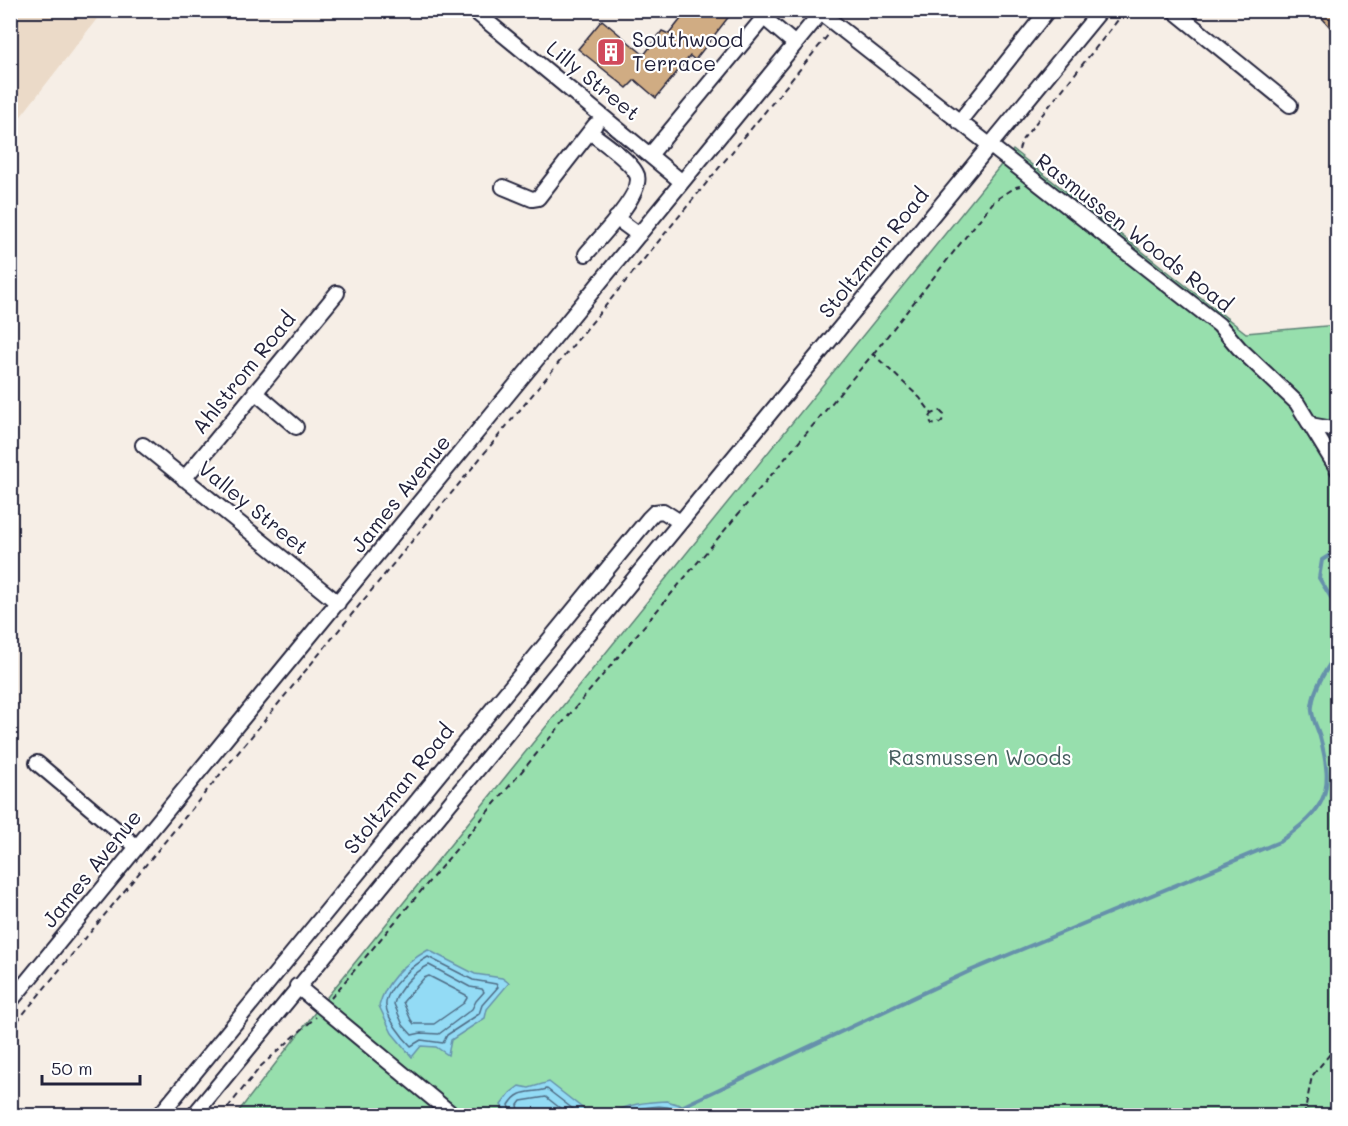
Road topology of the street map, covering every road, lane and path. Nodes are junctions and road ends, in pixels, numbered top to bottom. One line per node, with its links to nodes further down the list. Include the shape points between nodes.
1 (1048, 10): 12 (street)
2 (1101, 10): 14 (street, Stoltzman Road)
3 (1126, 10): 16 (path, via 1022,140)
4 (1173, 10): 10 (street)
5 (822, 12): 8 (street, Rasmussen Woods Road); 9 (street, James Avenue)
6 (477, 13): 11 (street, Lilly Street)
7 (763, 13): 9 (street); 15 (street)
8 (836, 25): 12 (street, Rasmussen Woods Road); 40 (path)
9 (795, 44): 17 (street, James Avenue)
10 (1290, 105)
11 (602, 116): 13 (street); 15 (street, Lilly Street)
12 (959, 122): 14 (street, Rasmussen Woods Road)
13 (590, 132): 19 (street, via 538,198); 20 (street, via 638,177 639,184 631,199)
14 (989, 146): 18 (street, Rasmussen Woods Road); 33 (street, Stoltzman Road)
15 (650, 155): 17 (street, Lilly Street)
16 (1016, 157)
17 (682, 182): 21 (street, James Avenue)
18 (1039, 185): 24 (path, via 1016,187 994,201); 27 (street, Rasmussen Woods Road, via 1219,325 1297,403)
19 (503, 187)
20 (616, 218): 21 (street); 22 (street)
21 (639, 235): 34 (street, James Avenue)
22 (586, 254)
23 (337, 293): 25 (street, Ahlstrom Road)
24 (873, 354): 26 (path); 39 (path)
25 (255, 392): 28 (street); 32 (street, Ahlstrom Road)
26 (932, 414): 26 (path, via 932,424 942,421 944,415 940,411)
27 (1310, 425): 29 (street); 31 (street, Rasmussen Woods Road)
28 (296, 427)
29 (1338, 430)
30 (143, 445): 32 (street, Valley Street)
31 (1338, 470)
32 (184, 479): 34 (street, Valley Street)
33 (680, 522): 37 (street, Stoltzman Road); 42 (street, Stoltzman Road, via 663,511 649,518)
34 (338, 603): 36 (street, James Avenue)
35 (37, 763): 36 (street)
36 (137, 847): 38 (street, James Avenue)
37 (297, 986): 39 (street); 43 (street, Stoltzman Road)
38 (13, 995)
39 (323, 1008): 44 (path, via 261,1066); 45 (street)
40 (10, 1030)
41 (1338, 1044): 46 (path, via 1312,1076)
42 (159, 1116)
43 (193, 1116)
44 (221, 1116)
45 (454, 1116)
46 (1304, 1116)

